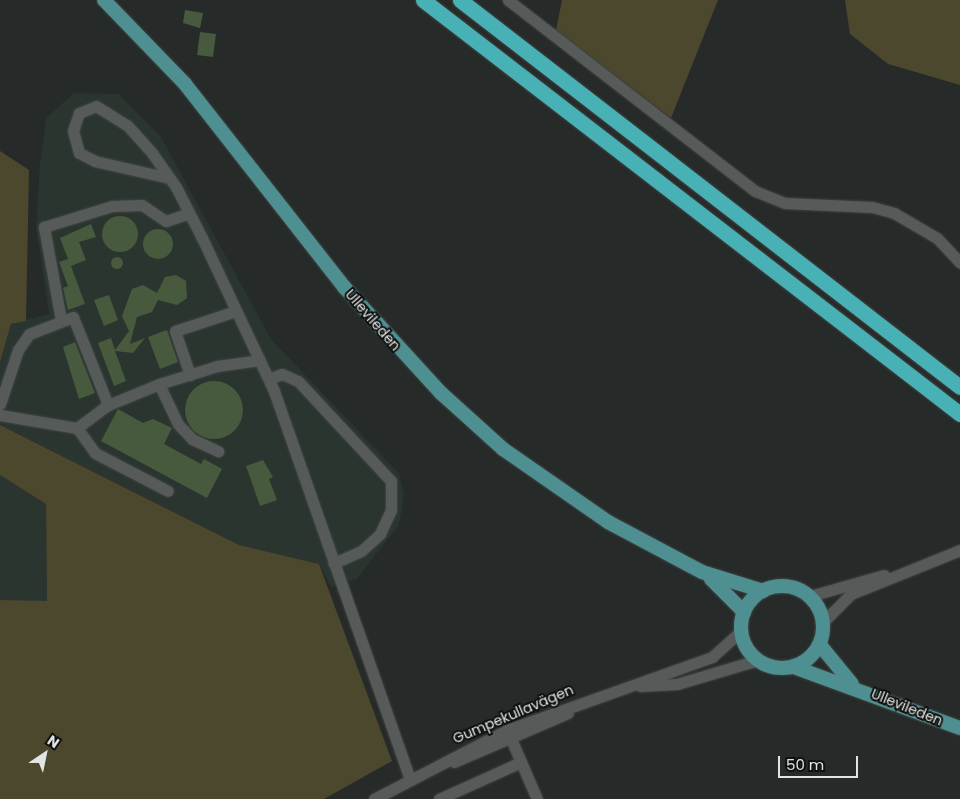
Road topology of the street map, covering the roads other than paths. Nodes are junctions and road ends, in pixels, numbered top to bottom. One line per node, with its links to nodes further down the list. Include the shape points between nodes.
1 (104, 0): 25 (main road, Ullevileden, via 191,91 345,288 441,393 555,488 608,522)
2 (424, 0): 17 (highway)
3 (460, 0): 14 (highway)
4 (508, 0): 7 (street, via 754,191 785,203 872,207 894,213 937,238)
5 (169, 178): 5 (street, via 127,125 110,112 96,106 79,113 72,131 79,153 94,161); 6 (street)
6 (189, 213): 8 (street); 9 (street, via 166,221 142,205 112,206 44,227)
7 (960, 262)
8 (236, 311): 10 (street); 11 (street, via 175,331)
9 (61, 320): 15 (street, via 29,334 18,350); 16 (street, via 73,317)
10 (260, 360): 11 (street, via 217,366); 12 (street)
11 (190, 375): 13 (street)
12 (269, 379): 23 (street); 23 (street, via 282,374 298,381 391,481 391,510 380,534 361,551)
13 (159, 384): 16 (street); 20 (street, via 188,434)
14 (960, 387)
15 (0, 404)
16 (108, 404): 19 (street)
17 (960, 414)
18 (0, 415): 19 (street)
19 (77, 428): 21 (street, via 95,453)
20 (218, 451)
21 (168, 491)
22 (960, 550): 24 (street)
23 (334, 562): 39 (street)
24 (908, 571): 27 (street, via 852,581); 29 (street, via 851,594)
25 (702, 572): 26 (main road, Ullevileden); 28 (main road, Ullevileden)
26 (763, 591): 27 (main road, via 787,586); 28 (main road)
27 (810, 596): 29 (main road)
28 (744, 612): 30 (main road)
29 (823, 622): 31 (main road)
30 (741, 631): 32 (main road, via 745,644); 35 (street, Gumpekullavägen, via 712,657)
31 (820, 644): 33 (main road, via 812,656); 34 (main road, Ullevileden)
32 (758, 660): 33 (main road, via 771,667); 35 (street, Gumpekullavägen, via 677,684)
33 (794, 667): 34 (main road, Ullevileden)
34 (855, 686): 36 (main road, Ullevileden)
35 (618, 689): 37 (street, Gumpekullavägen)
36 (960, 728)
37 (509, 734): 38 (street); 39 (street, Gumpekullavägen)
38 (521, 762): 41 (street); 42 (street)
39 (410, 780): 40 (street, Gumpekullavägen)
40 (374, 799)
41 (438, 799)
42 (537, 799)

